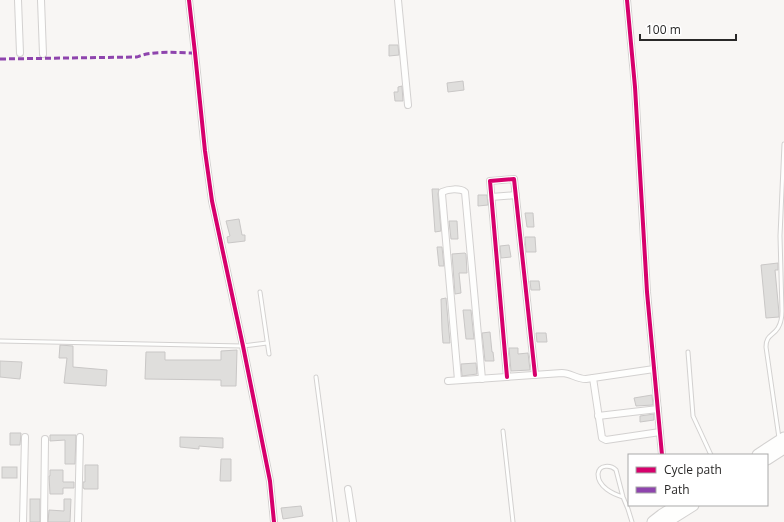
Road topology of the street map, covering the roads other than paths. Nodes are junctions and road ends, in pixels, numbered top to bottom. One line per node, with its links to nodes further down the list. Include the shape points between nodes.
1 (18, 0): 6 (street)
2 (41, 0): 7 (street)
3 (189, 0): 15 (street, via 212,201)
4 (398, 0): 8 (street)
5 (627, 0): 18 (street)
6 (20, 53)
7 (43, 54)
8 (408, 105)
9 (784, 144): 33 (lane, via 780,236 782,319 779,328 766,341 773,402)
10 (516, 195): 11 (street); 11 (street, via 514,179 490,181); 19 (street)
11 (492, 196): 21 (street)
12 (260, 292): 14 (lane)
13 (0, 341): 15 (lane)
14 (267, 343): 15 (lane); 17 (lane)
15 (243, 346): 46 (street, via 270,481)
16 (688, 352): 35 (lane, via 693,416)
17 (269, 354)
18 (654, 370): 23 (street); 26 (street)
19 (535, 375): 21 (street); 23 (street, via 566,373 580,379)
20 (316, 377): 47 (lane)
21 (507, 377): 22 (street)
22 (482, 378): 24 (street); 24 (street, via 465,192 445,191 442,194)
23 (593, 378): 27 (street)
24 (458, 380): 25 (street)
25 (448, 381)
26 (658, 410): 27 (street); 29 (street)
27 (598, 416): 29 (street, via 601,436 604,439)
28 (503, 431): 49 (lane)
29 (660, 432): 34 (street)
30 (25, 437): 43 (street)
31 (80, 437): 45 (street)
32 (45, 439): 44 (street)
33 (782, 443): 36 (highway); 37 (highway)
34 (662, 454)
35 (711, 454)
36 (760, 454)
37 (768, 458)
38 (348, 489): 48 (street)
39 (623, 497): 39 (lane, via 616,470 608,466 602,468 598,474 602,485 614,495); 50 (lane)
40 (677, 506): 42 (highway)
41 (691, 506): 42 (highway)
42 (668, 517): 51 (highway)
43 (23, 522)
44 (44, 522)
45 (78, 522)
46 (274, 522)
47 (335, 522)
48 (353, 522)
49 (513, 522)
50 (632, 522)
51 (653, 522)

